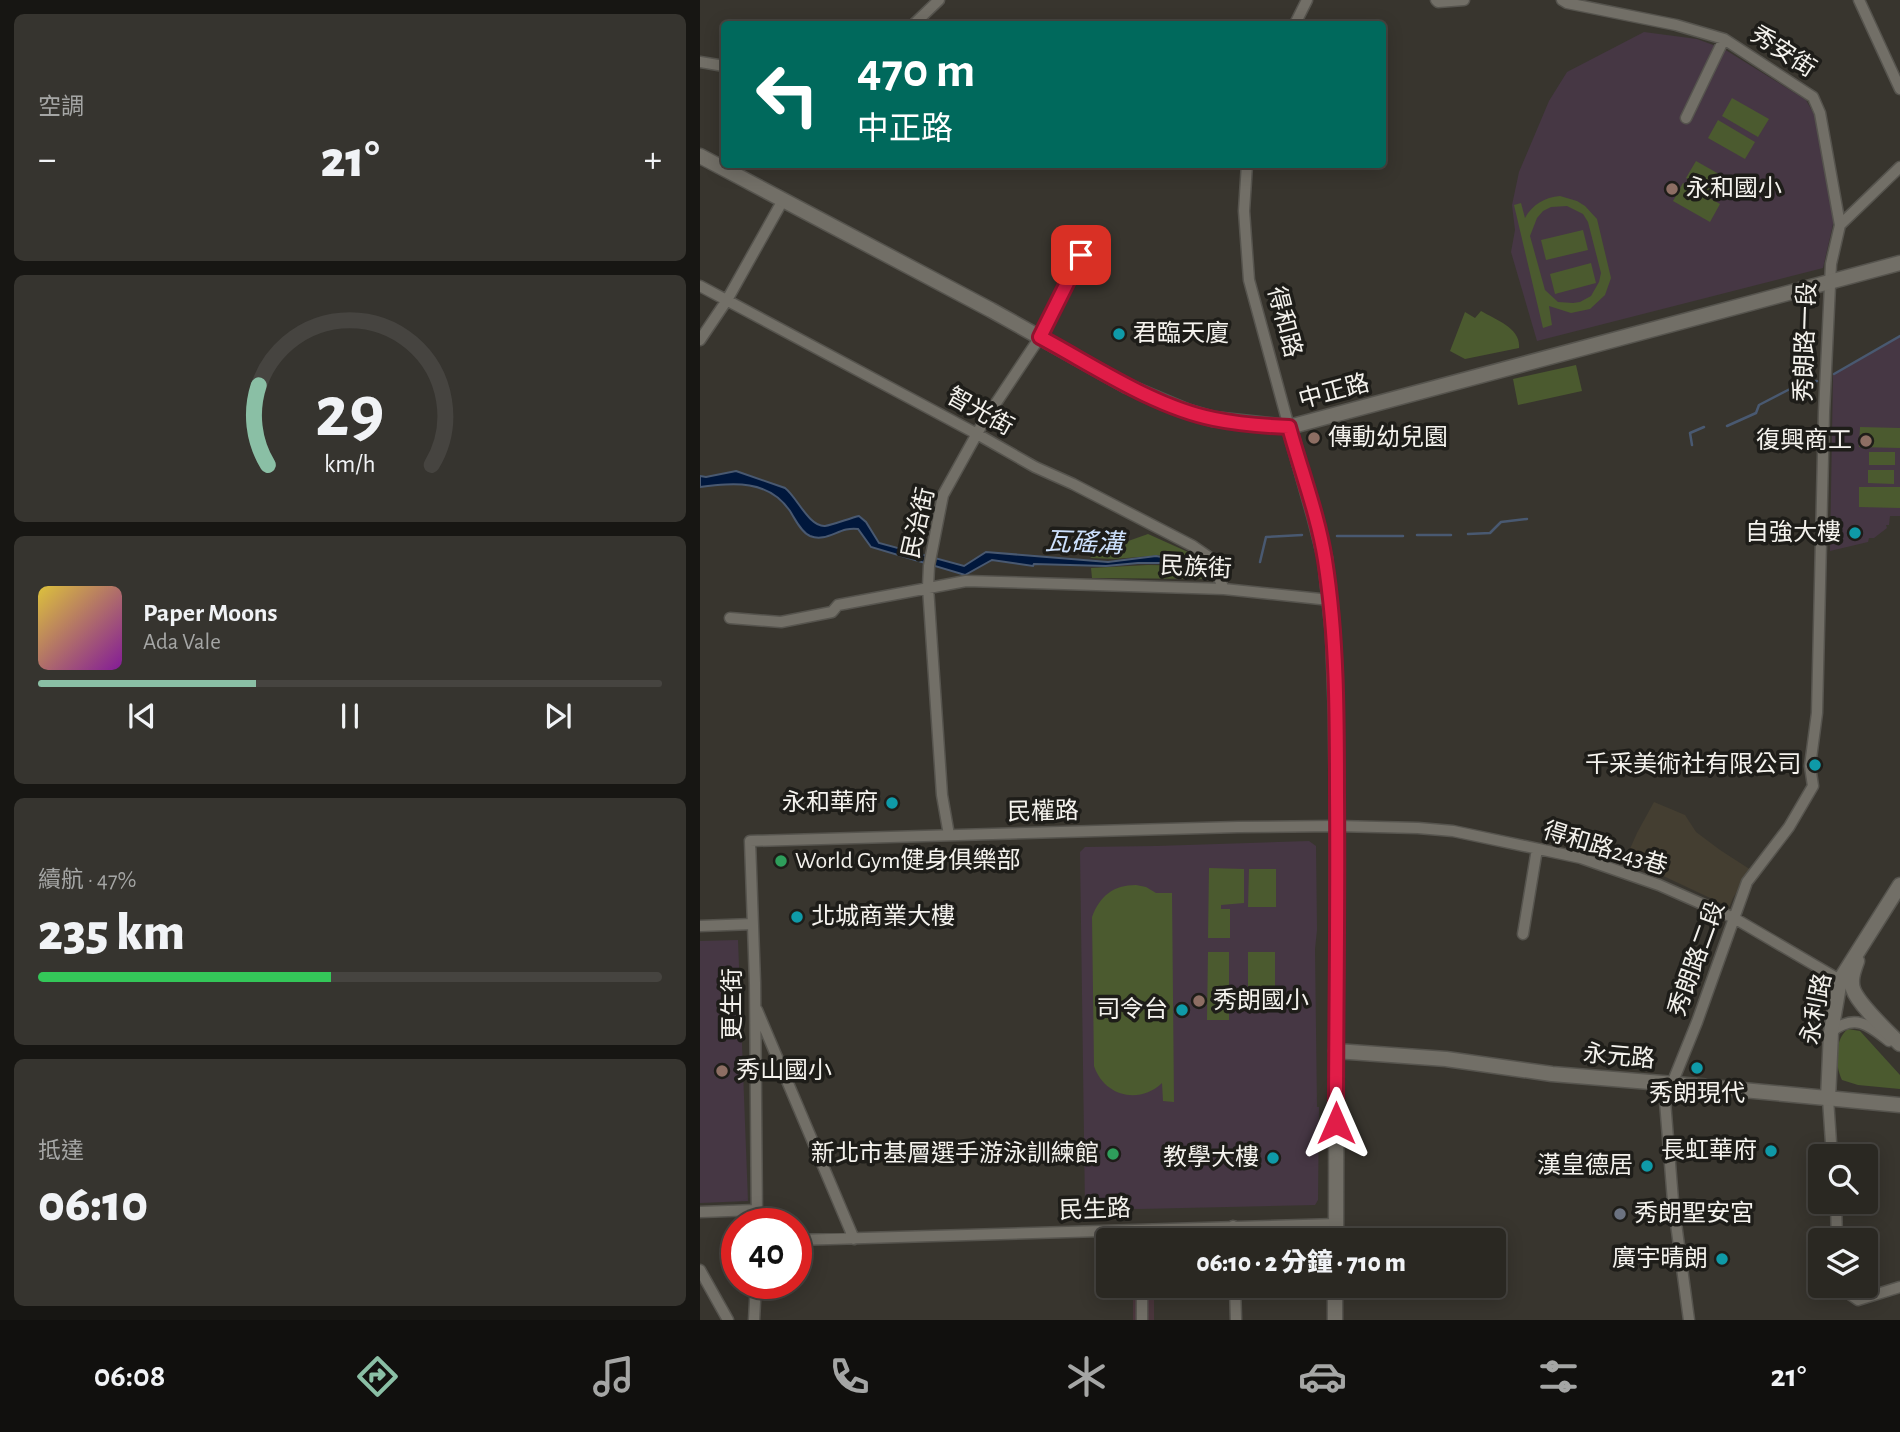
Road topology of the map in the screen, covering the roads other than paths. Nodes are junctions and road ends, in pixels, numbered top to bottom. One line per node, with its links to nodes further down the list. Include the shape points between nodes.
1 (939, 0): 7 (street)
2 (1307, 0): 8 (street)
3 (1436, 0): 4 (street)
4 (1464, 0)
5 (1562, 0): 9 (street, 秀安街)
6 (1859, 0): 12 (street)
7 (917, 21)
8 (1296, 21)
9 (1724, 40): 13 (street); 20 (street, 秀安街, via 1813,97 1820,113)
10 (700, 62): 11 (street)
11 (721, 66)
12 (1900, 89)
13 (1686, 118)
14 (700, 156): 15 (street, 中正路)
15 (721, 167)
16 (1900, 167): 20 (street)
17 (723, 168): 19 (street, 中正路)
18 (1247, 168): 28 (street, 得和路, via 1244,211 1249,279)
19 (783, 200): 25 (street); 26 (street, 中正路)
20 (1840, 225): 23 (street, 秀朗路一段)
21 (1081, 255): 26 (street, 民治街)
22 (1900, 263): 23 (street, 中正路)
23 (1829, 281): 28 (street, 中正路); 34 (street, 秀朗路一段)
24 (700, 286): 25 (street, 智光街)
25 (727, 300): 27 (street); 29 (street, 智光街)
26 (1040, 337): 28 (street, 中正路, via 1127,386 1189,412); 29 (street, 民治街)
27 (700, 340)
28 (1289, 427): 32 (street, 得和路, via 1325,558)
29 (976, 433): 30 (street, 民治街, via 943,495); 31 (street, 智光街, via 1193,546 1209,557)
30 (928, 587): 31 (street, 民族街, via 966,581); 33 (street, 民族街, via 781,622); 36 (street, 民治街, via 942,795)
31 (1224, 589): 32 (street, 民族街)
32 (1330, 600): 35 (street, 得和路)
33 (730, 618)
34 (1817, 713): 40 (street, 秀朗路二段, via 1810,766 1813,786 1747,882)
35 (1338, 826): 36 (street, 民權路); 38 (street, 得和路243巷, via 1453,831); 49 (street, 得和路)
36 (949, 835): 37 (street, 民權路)
37 (750, 841): 41 (street, 更生街)
38 (1537, 849): 40 (street, 得和路243巷, via 1608,866); 43 (street)
39 (1900, 885): 44 (street, 永利路)
40 (1734, 918): 45 (street, 得和路243巷); 50 (street, 秀朗路二段)
41 (753, 924): 42 (street); 46 (street, 更生街)
42 (700, 926)
43 (1523, 934)
44 (1864, 940): 45 (street, 永利路); 48 (street, via 1852,976 1853,989)
45 (1840, 980): 47 (street, 永利路)
46 (754, 1003): 54 (street, 更生街); 62 (street)
47 (1831, 1032): 48 (street, via 1842,1024 1862,1023); 51 (street, 永利路)
48 (1900, 1047)
49 (1336, 1051): 50 (street, 永元路); 57 (street, 得和路)
50 (1671, 1083): 51 (street, 永元路); 76 (street, 秀朗路二段, via 1665,1101 1669,1158)
51 (1829, 1099): 52 (street, 永元路); 53 (street, 永利路)
52 (1900, 1105)
53 (1831, 1144)
54 (757, 1208)
55 (721, 1211): 56 (street)
56 (700, 1212)
57 (1336, 1224): 58 (street, 民生路); 60 (street, 得和路)
58 (1233, 1226): 59 (street, 民生路)
59 (1213, 1228)
60 (1336, 1228)
61 (1096, 1236): 62 (street, 民生路)
62 (854, 1239): 63 (street, 民生路)
63 (812, 1240)
64 (700, 1270): 71 (street)
65 (1900, 1287): 66 (street)
66 (1878, 1294)
67 (1142, 1298): 73 (street)
68 (1235, 1298): 74 (street)
69 (1335, 1298): 75 (street)
70 (755, 1299): 72 (street)
71 (728, 1320)
72 (754, 1320)
73 (1142, 1320)
74 (1236, 1320)
75 (1335, 1320)
76 (1689, 1320)

